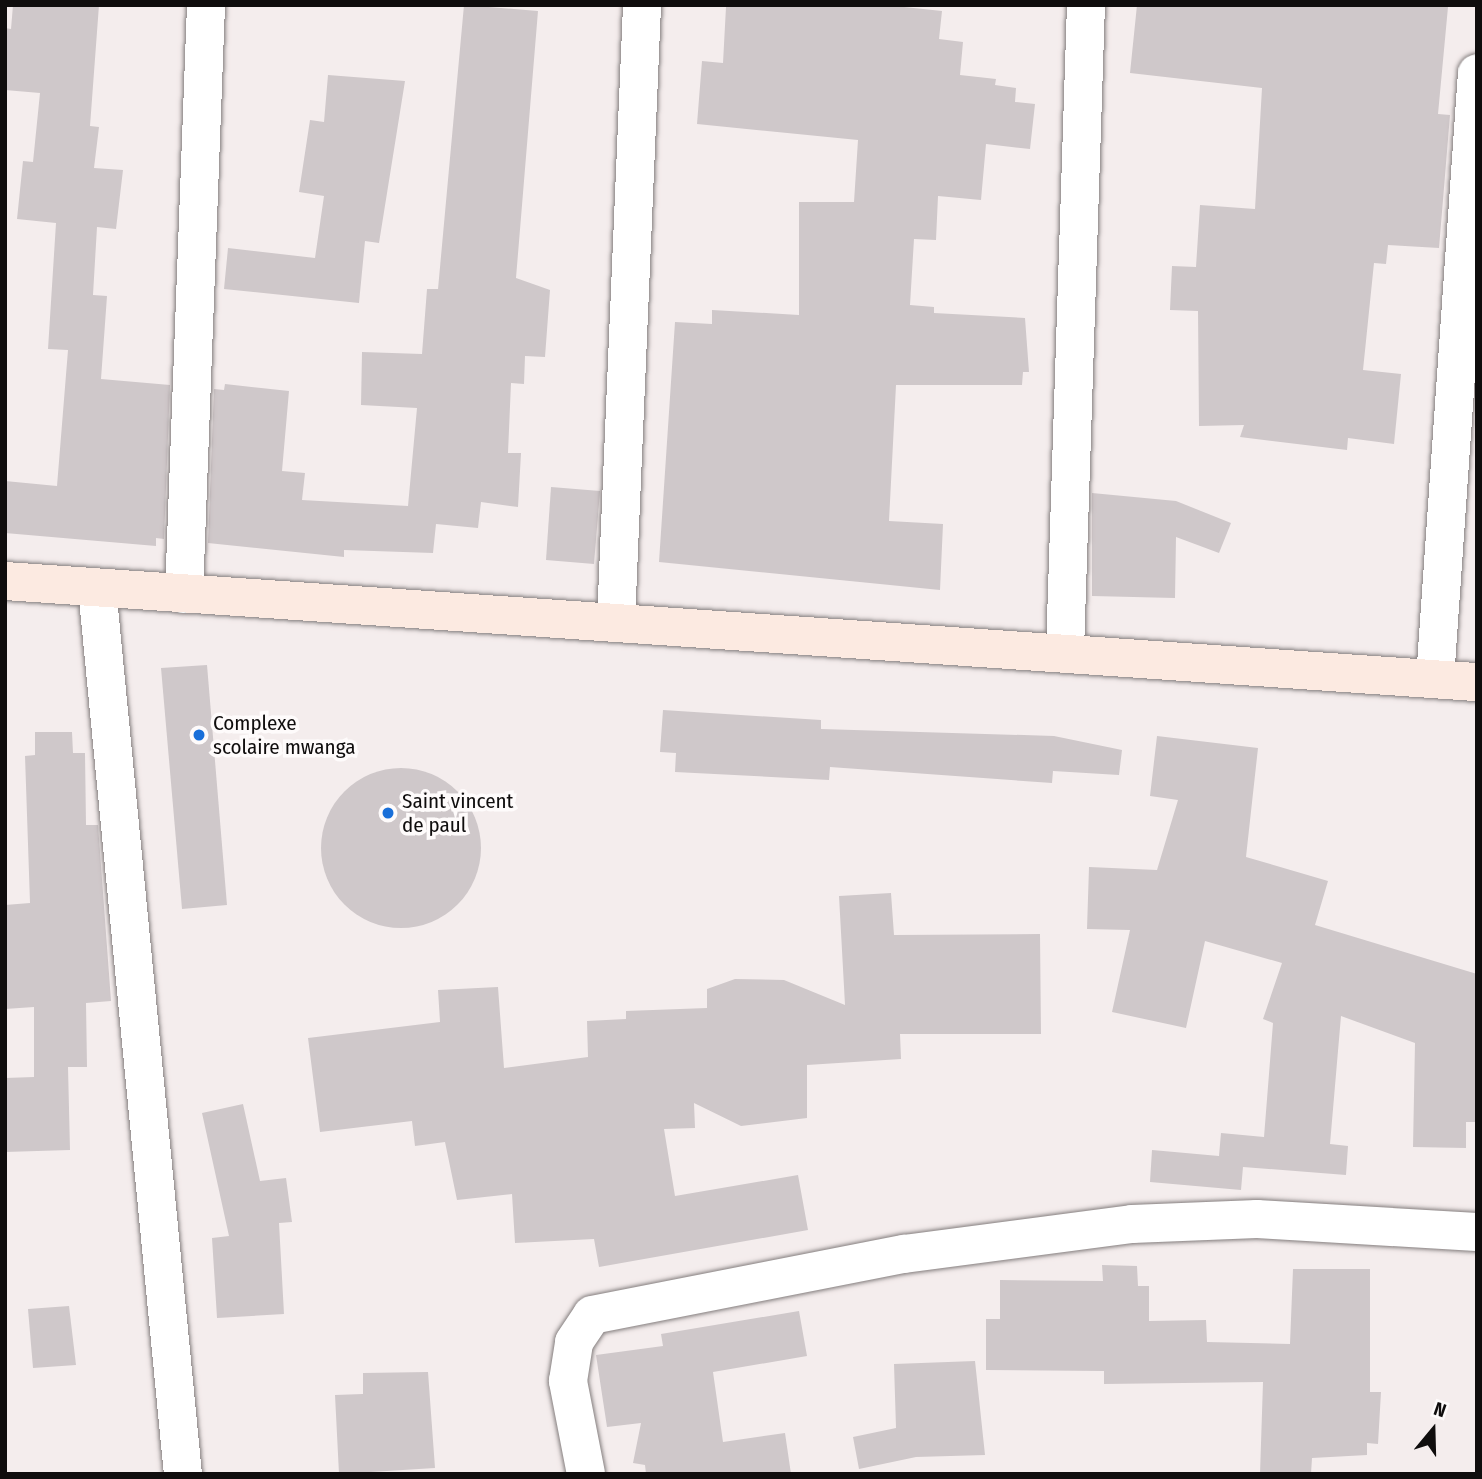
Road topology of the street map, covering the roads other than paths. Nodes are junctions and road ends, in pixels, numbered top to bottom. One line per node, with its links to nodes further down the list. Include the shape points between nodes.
1 (206, 5): 7 (street)
2 (642, 5): 8 (street)
3 (1086, 5): 9 (street)
4 (1477, 73): 10 (street)
5 (5, 581): 6 (main road)
6 (97, 588): 7 (main road); 13 (street)
7 (184, 594): 8 (main road)
8 (616, 621): 9 (main road)
9 (1065, 651): 10 (main road)
10 (1435, 679): 11 (main road)
11 (1477, 682)
12 (1477, 1232): 14 (street, via 1257,1219 1132,1224 904,1254 592,1315 574,1342 568,1381)
13 (183, 1474)
14 (586, 1474)

